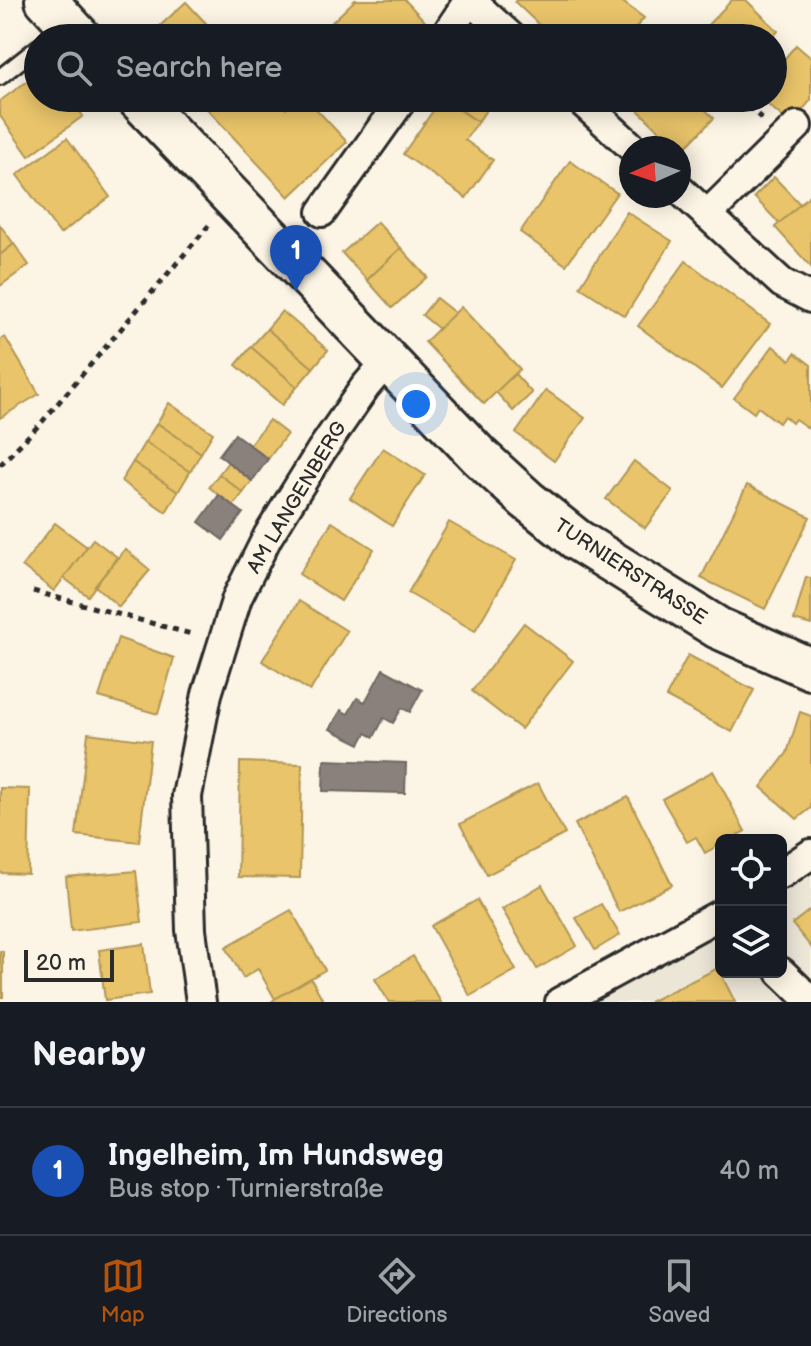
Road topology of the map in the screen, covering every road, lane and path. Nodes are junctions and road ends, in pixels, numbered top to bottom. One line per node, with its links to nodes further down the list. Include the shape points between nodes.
1 (470, 0): 2 (street); 3 (street)
2 (454, 24)
3 (497, 24)
4 (24, 57): 5 (lane)
5 (0, 77)
6 (150, 112): 11 (main road, TURNIERSTRASSE)
7 (393, 112): 13 (street)
8 (593, 112): 10 (street)
9 (797, 126): 14 (street)
10 (620, 136)
11 (231, 199): 16 (main road, TURNIERSTRASSE); 17 (path)
12 (691, 200): 14 (street)
13 (322, 212)
14 (707, 215): 15 (street, via 782,283)
15 (811, 298)
16 (387, 361): 19 (street, AM LANGENBERG, via 268,536 237,598); 20 (main road, TURNIERSTRASSE, via 479,456 577,540 718,628)
17 (0, 465)
18 (33, 591): 19 (path)
19 (223, 643): 26 (street, AM LANGENBERG, via 187,796 191,930)
20 (811, 669)
21 (811, 854): 22 (street)
22 (787, 870)
23 (715, 917): 27 (street)
24 (787, 978): 25 (street)
25 (811, 1001)
26 (201, 1002)
27 (560, 1002)

